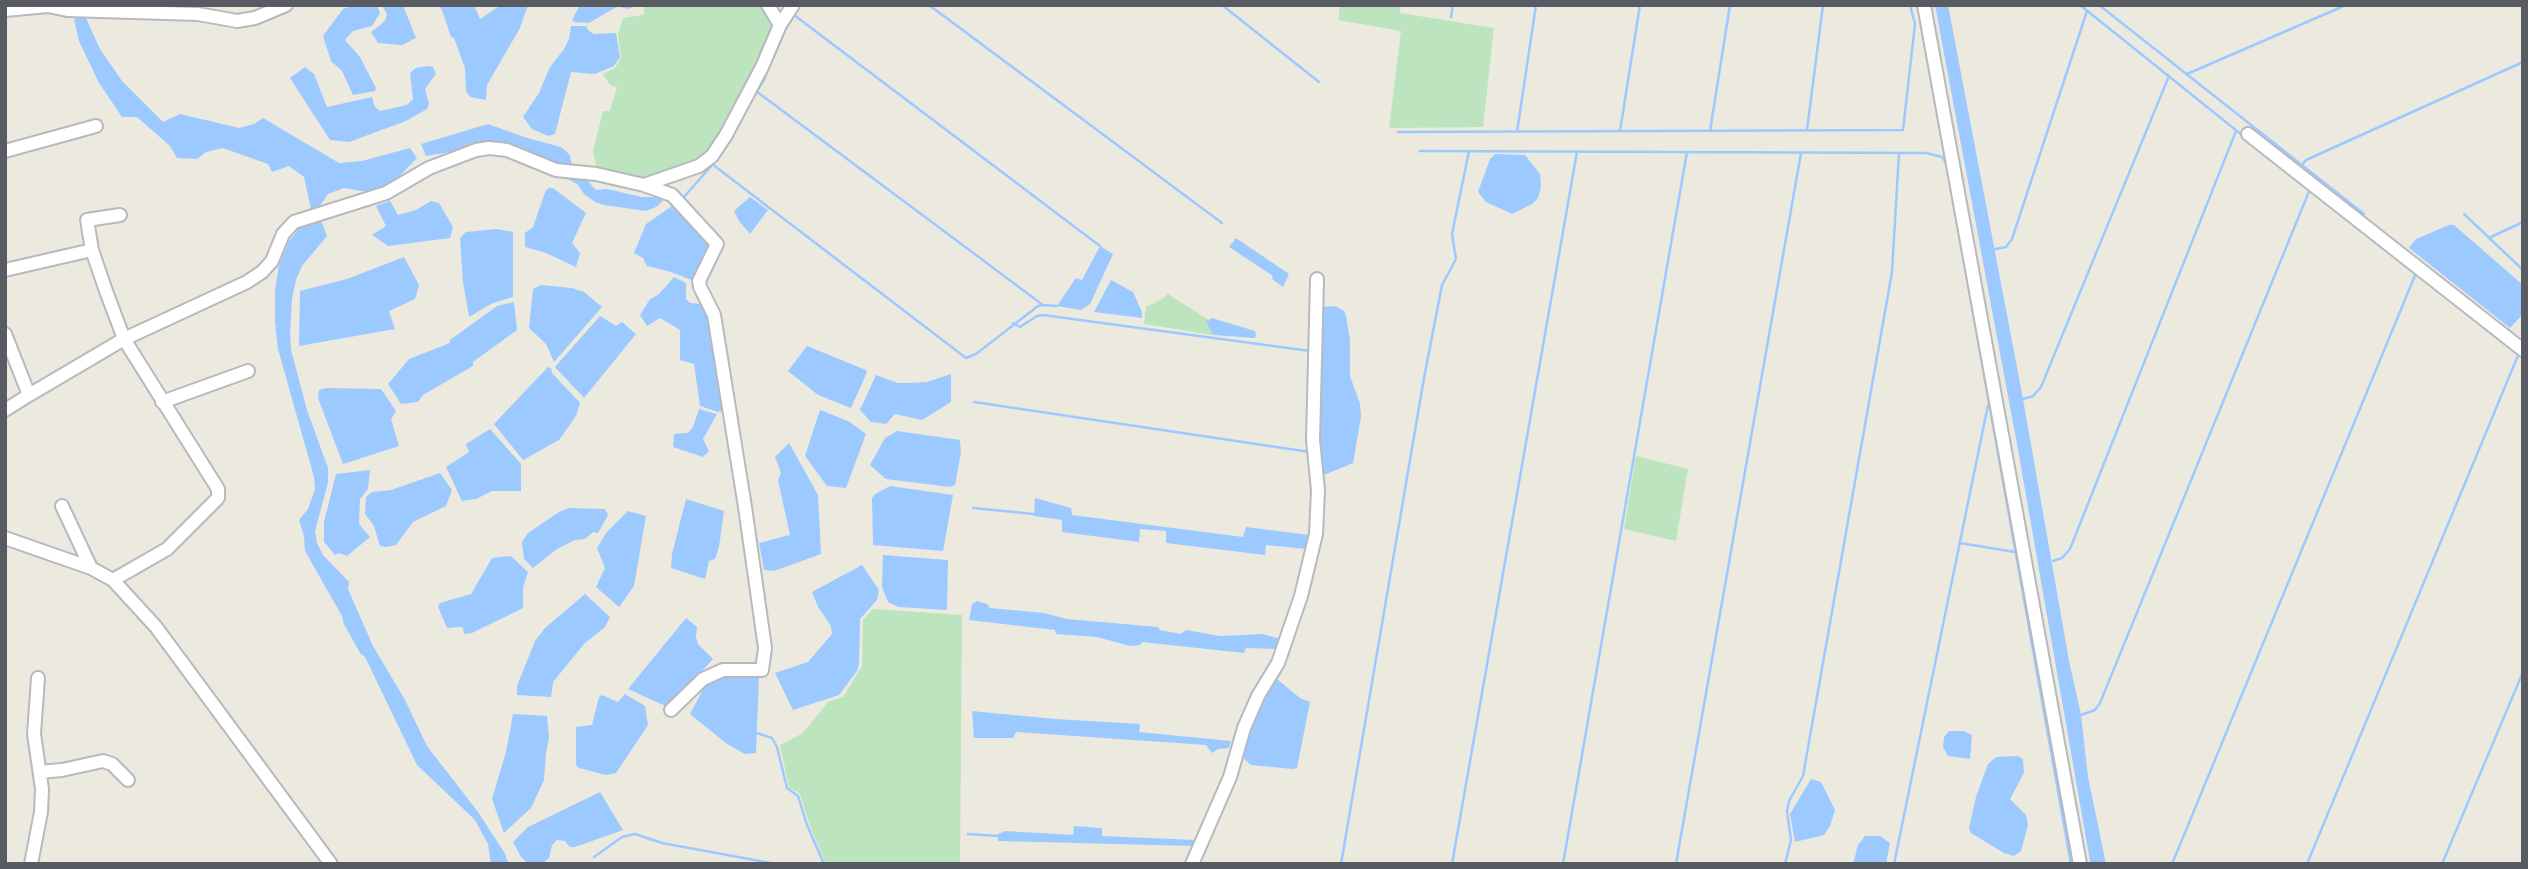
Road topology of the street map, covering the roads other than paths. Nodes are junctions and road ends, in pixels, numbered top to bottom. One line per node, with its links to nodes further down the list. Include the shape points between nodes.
1 (286, 5): 5 (street, via 237,21 198,14 48,6)
2 (768, 5): 6 (street)
3 (793, 5): 6 (street)
4 (1924, 5): 33 (street)
5 (5, 10)
6 (780, 25): 10 (street, via 760,72 712,156 699,166)
7 (96, 126): 9 (street)
8 (2248, 134): 17 (street)
9 (5, 151)
10 (643, 185): 16 (street, via 556,170 507,150 489,148 461,154 393,190 294,222 262,272); 27 (street, via 677,199 717,244 699,281 714,315 765,648 762,670 723,670 703,679)
11 (120, 215): 12 (street, via 87,220)
12 (92, 250): 13 (street); 16 (street)
13 (5, 270)
14 (1317, 279): 32 (street, via 1316,534 1278,663 1244,728 1230,777)
15 (5, 334): 19 (street)
16 (124, 339): 19 (street); 20 (street)
17 (2523, 350)
18 (248, 371): 20 (street)
19 (29, 395): 21 (street)
20 (162, 402): 25 (street, via 218,489 218,498 167,550)
21 (5, 410)
22 (62, 506): 24 (street)
23 (5, 538): 24 (street)
24 (91, 568): 25 (street)
25 (113, 580): 31 (street, via 156,627)
26 (38, 678): 28 (street, via 34,734)
27 (671, 710)
28 (40, 772): 29 (street, via 103,761); 30 (street, via 41,812)
29 (128, 780)
30 (31, 864)
31 (331, 864)
32 (1192, 864)
33 (2080, 864)

